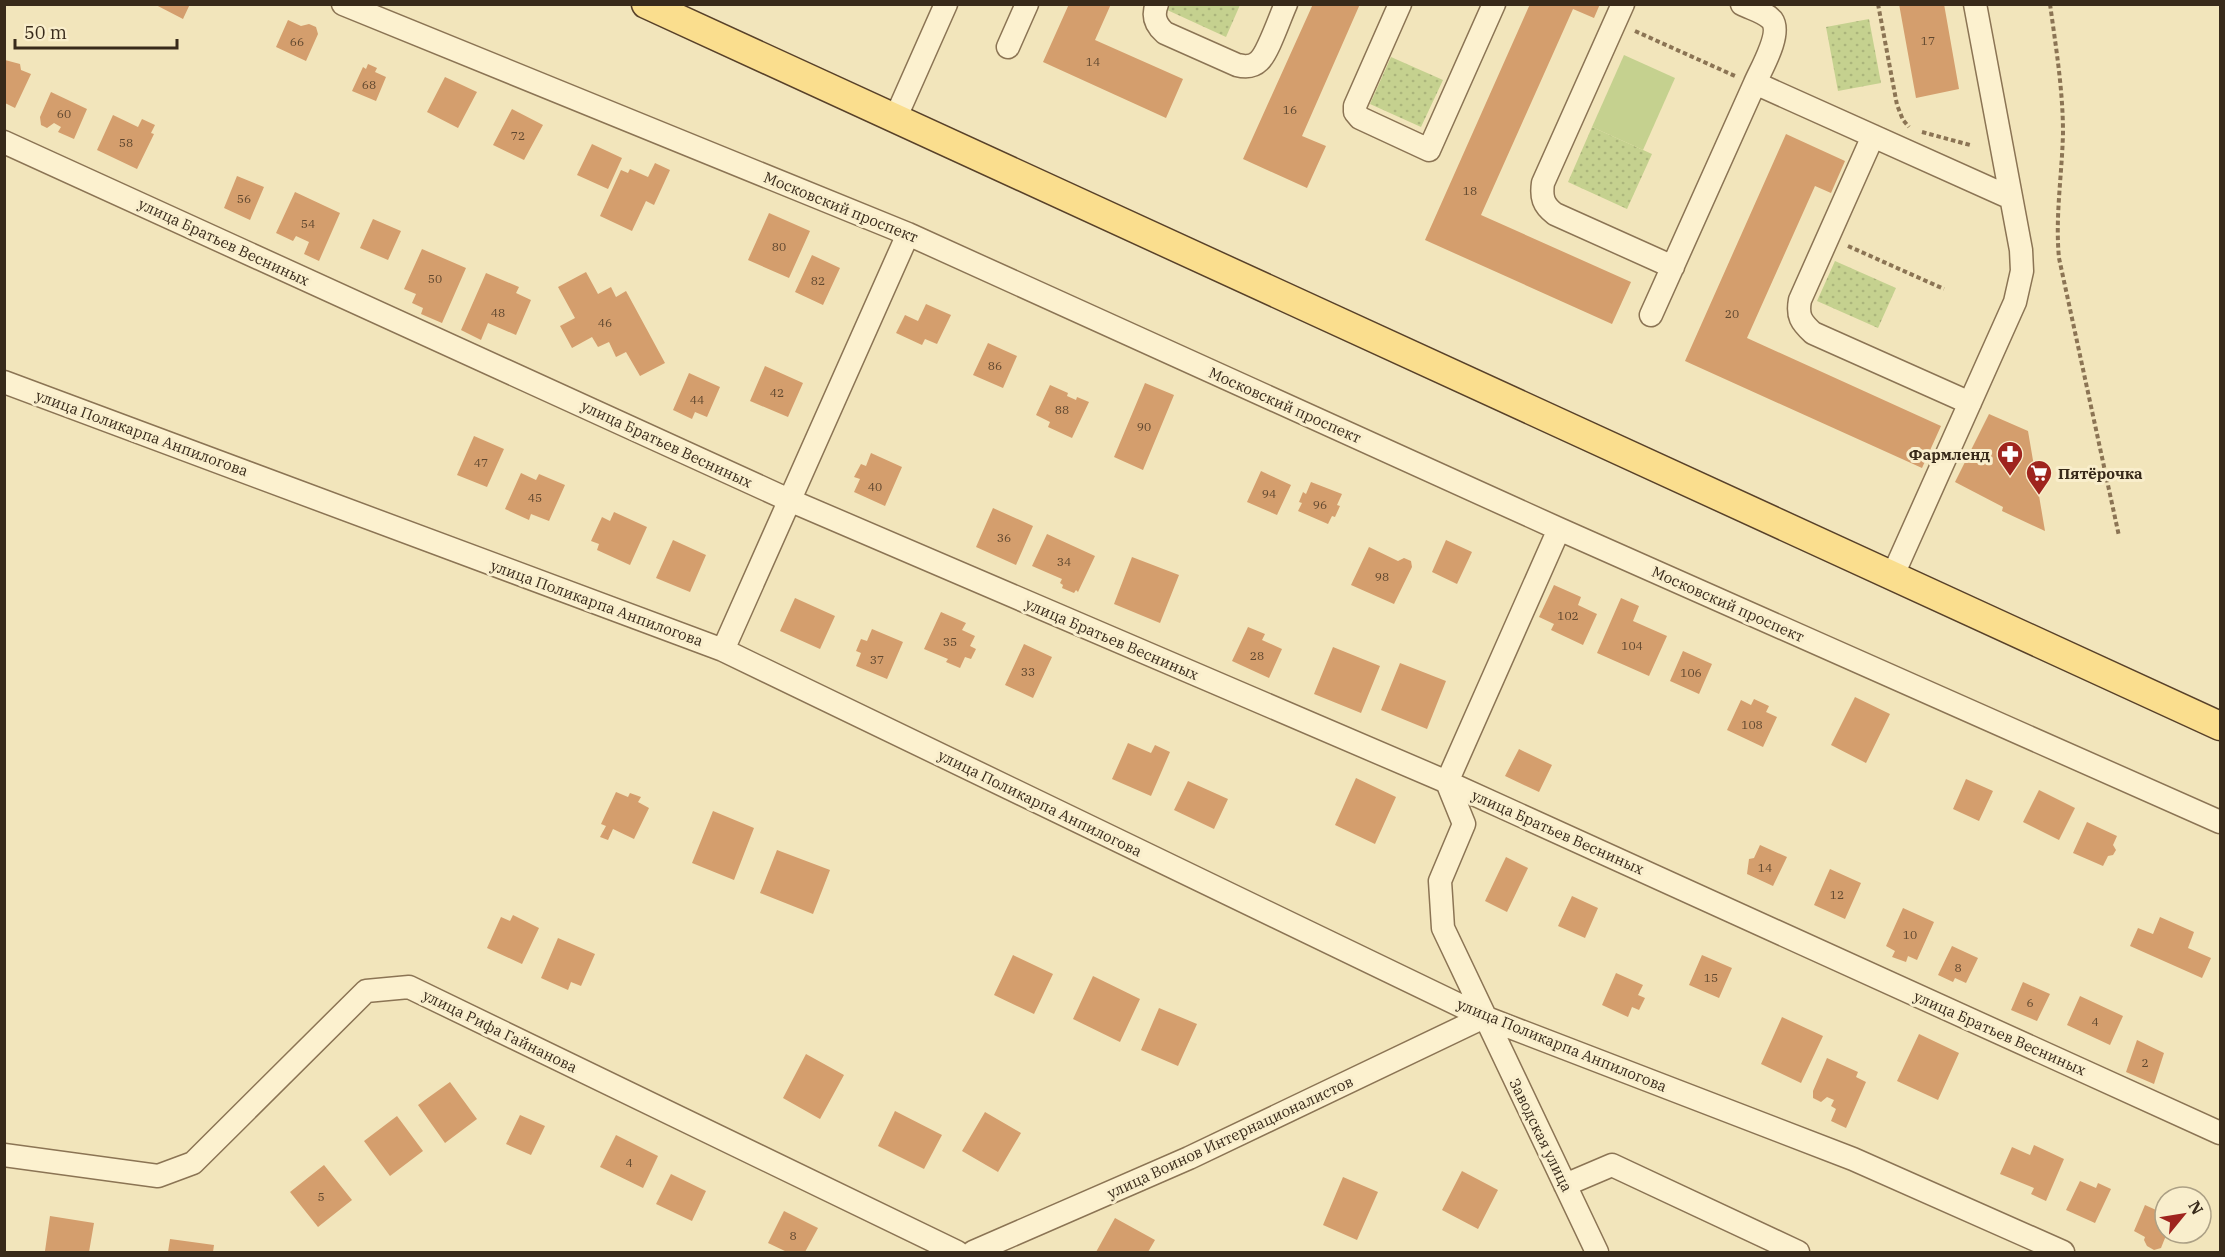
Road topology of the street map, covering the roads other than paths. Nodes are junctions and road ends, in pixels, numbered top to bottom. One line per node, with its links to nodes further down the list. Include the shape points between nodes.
1 (343, 4): 18 (street, Московский проспект)
2 (646, 4): 14 (main road)
3 (946, 4): 14 (street)
4 (1027, 4): 12 (street)
5 (1157, 4): 6 (street, via 1154,16 1165,33 1245,67 1262,58)
6 (1286, 4)
7 (1400, 4): 8 (street, via 1355,112 1360,118 1429,150)
8 (1494, 4)
9 (1742, 4): 13 (street, via 1771,19 1775,27 1774,39)
10 (1975, 4): 17 (street)
11 (1619, 13): 19 (street, via 1543,183 1543,202 1555,214)
12 (1008, 47)
13 (1755, 84): 15 (street); 19 (street)
14 (895, 119): 25 (main road)
15 (1873, 136): 17 (street); 22 (street, via 1800,300 1802,323 1813,333)
16 (4, 142): 23 (street, улица Братьев Весниных)
17 (2011, 198): 22 (street, via 2021,281)
18 (908, 234): 23 (street); 24 (street, Московский проспект)
19 (1673, 267): 20 (street)
20 (1652, 315)
21 (4, 382): 26 (street, улица Поликарпа Анпилогова)
22 (1970, 403): 25 (street)
23 (789, 500): 26 (street); 28 (street, улица Братьев Весниных)
24 (1559, 529): 28 (street); 29 (street, Московский проспект)
25 (1892, 578): 27 (main road)
26 (723, 650): 30 (street, улица Поликарпа Анпилогова)
27 (2220, 726)
28 (1447, 782): 30 (street, Заводская улица, via 1464,824 1440,881 1443,928); 31 (street, улица Братьев Весниных)
29 (2220, 822)
30 (1484, 1017): 33 (street, Заводская улица); 35 (street, улица Воинов Интернационалистов, via 1189,1158); 38 (street, улица Поликарпа Анпилогова, via 1852,1159)
31 (2220, 1133)
32 (4, 1155): 34 (street, улица Рифа Гайнанова, via 158,1176 193,1163 366,991 409,987)
33 (1564, 1185): 36 (street, Заводская улица); 37 (street, via 1612,1166)
34 (957, 1252)
35 (973, 1252)
36 (1597, 1252)
37 (1798, 1252)
38 (2063, 1252)

